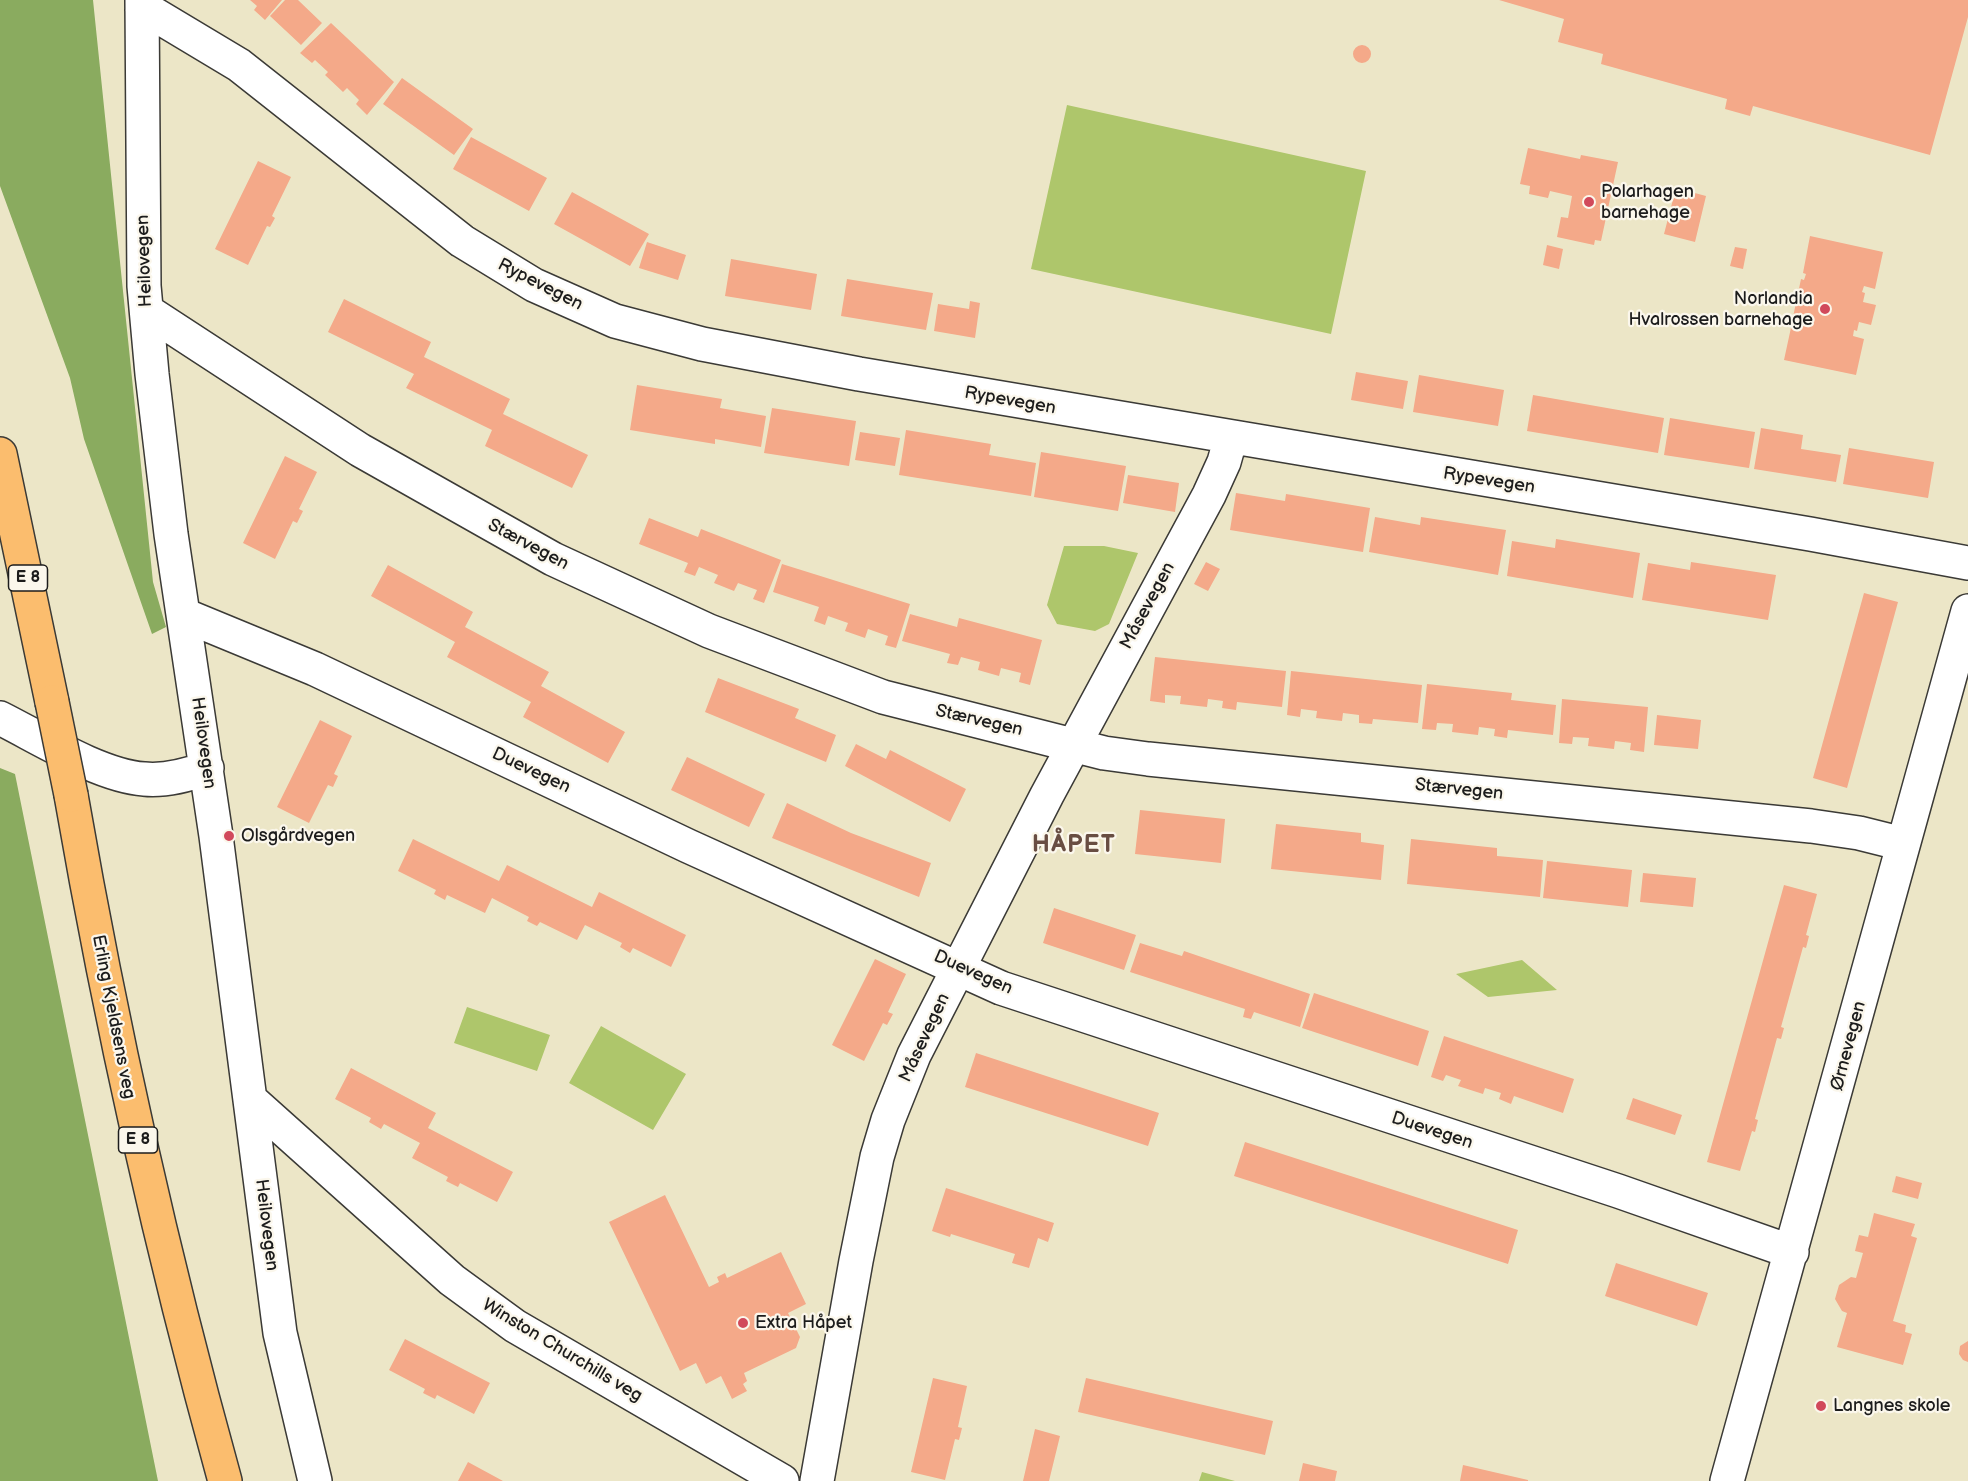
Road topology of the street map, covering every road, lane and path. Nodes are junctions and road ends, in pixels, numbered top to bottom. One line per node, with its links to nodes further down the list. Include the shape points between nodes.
1 (142, 5): 2 (street, Heilovegen); 3 (street, Rypevegen, via 239,65 462,241 534,285 605,317 748,353)
2 (147, 311): 7 (street, Heilovegen); 9 (street, Stærvegen, via 434,494 553,559 640,600 883,697)
3 (1230, 437): 5 (street, Rypevegen); 9 (street, Måsevegen, via 1209,495)
4 (0, 454): 15 (highway, Erling Kjeldsens veg / E 8, bridge, via 128,1096 183,1327)
5 (1968, 563)
6 (1968, 611): 11 (street, Ørnevegen)
7 (184, 615): 10 (street, Heilovegen); 12 (street, Duevegen, via 315,669)
8 (0, 718): 10 (street, via 127,777 168,777)
9 (1073, 746): 11 (street, Stærvegen, via 1148,759 1802,825); 12 (street, Måsevegen)
10 (207, 768): 13 (street, Heilovegen)
11 (1903, 844): 14 (street, Ørnevegen)
12 (959, 968): 14 (street, Duevegen, via 1001,988 1097,1021 1640,1198); 18 (street, Måsevegen, via 914,1055 877,1157)
13 (252, 1101): 16 (street, Heilovegen, via 280,1333); 17 (street, Winston Churchills veg, via 482,1304)
14 (1792, 1252): 19 (street, Ørnevegen)
15 (225, 1481)
16 (315, 1481)
17 (782, 1481)
18 (817, 1481)
19 (1727, 1481)

